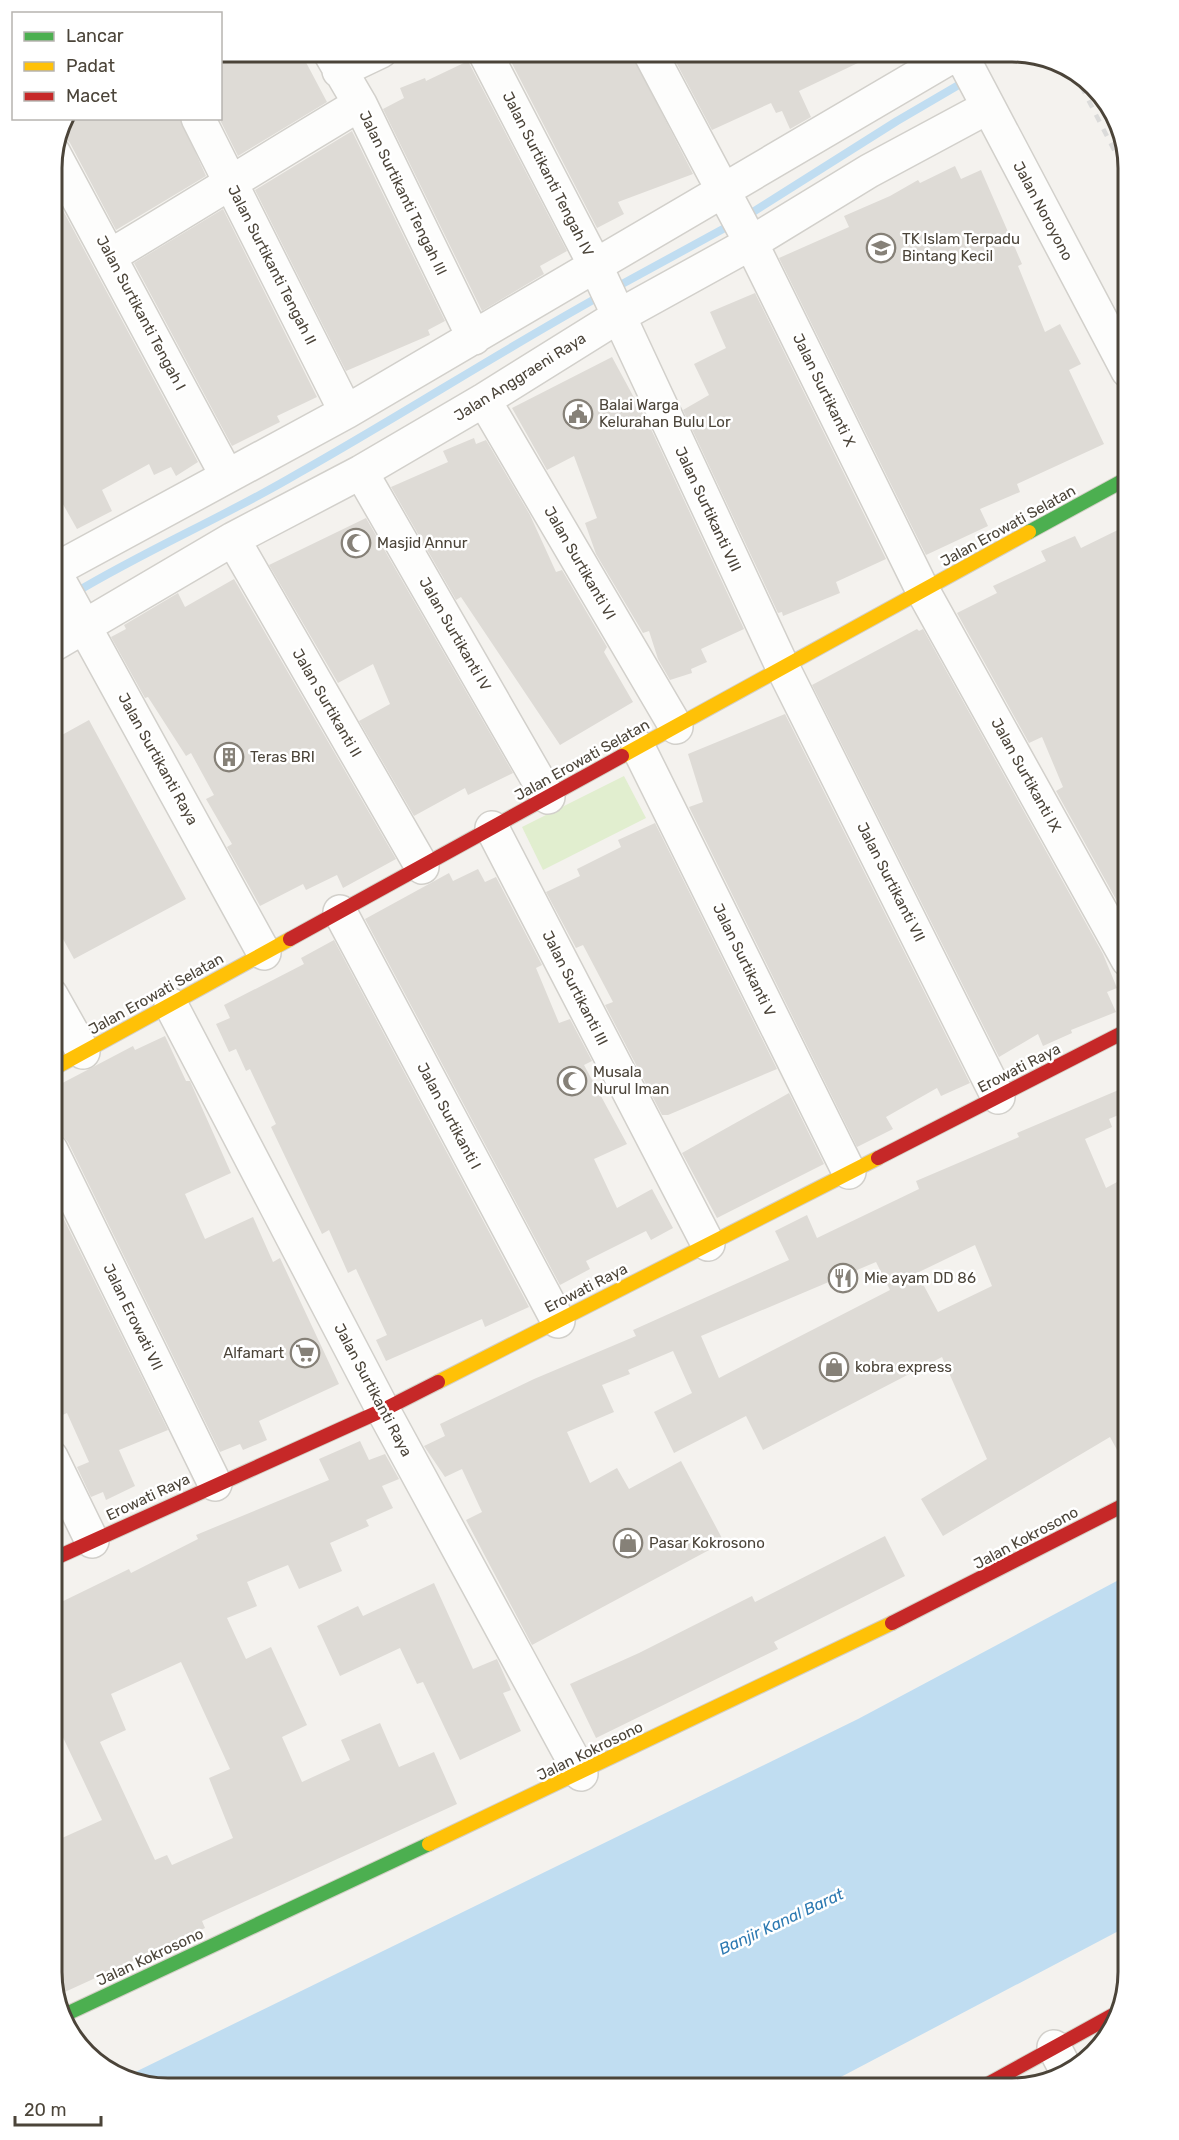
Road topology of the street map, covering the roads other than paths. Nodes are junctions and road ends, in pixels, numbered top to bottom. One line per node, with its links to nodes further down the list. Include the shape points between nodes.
1 (335, 62): 6 (street, Jalan Surtikanti Tengah III)
2 (490, 62): 14 (street, Jalan Surtikanti Tengah IV)
3 (655, 62): 11 (street, Jalan Surtikanti X)
4 (943, 62): 11 (street)
5 (964, 62): 7 (street, Jalan Noroyono)
6 (360, 104): 10 (street); 16 (street, Jalan Surtikanti Tengah III)
7 (988, 107): 12 (street, Jalan Anggraeni Raya); 17 (street, Jalan Noroyono)
8 (199, 120): 10 (street, Jalan Surtikanti Tengah II)
9 (62, 168): 13 (street, Jalan Surtikanti Tengah I)
10 (231, 184): 13 (street); 19 (street, Jalan Surtikanti Tengah II)
11 (725, 197): 12 (street, Jalan Surtikanti X); 14 (street)
12 (749, 238): 15 (street, Jalan Anggraeni Raya); 26 (street, Jalan Surtikanti X)
13 (110, 256): 21 (street, Jalan Surtikanti Tengah I)
14 (596, 267): 15 (street, Jalan Surtikanti Tengah IV); 16 (street)
15 (616, 314): 18 (street, Jalan Anggraeni Raya); 29 (street, Jalan Surtikanti VIII)
16 (474, 338): 19 (street)
17 (1118, 352)
18 (484, 400): 20 (street, Jalan Anggraeni Raya); 30 (street, Jalan Surtikanti VI)
19 (346, 412): 21 (street)
20 (361, 472): 23 (street, Jalan Anggraeni Raya); 32 (street, Jalan Surtikanti IV)
21 (227, 476): 24 (street)
22 (1118, 484): 26 (street, Jalan Erowati Selatan)
23 (233, 539): 27 (street, Jalan Anggraeni Raya); 34 (street, Jalan Surtikanti II)
24 (62, 568)
25 (62, 586): 27 (street, Jalan Surtikanti Raya)
26 (923, 591): 29 (street, Jalan Erowati Selatan); 36 (street, Jalan Surtikanti IX)
27 (83, 622): 28 (street, Jalan Anggraeni Raya); 37 (street, Jalan Surtikanti Raya)
28 (62, 638)
29 (783, 668): 30 (street, Jalan Erowati Selatan); 43 (street, Jalan Surtikanti VII)
30 (676, 727): 31 (street, Jalan Erowati Selatan)
31 (638, 747): 32 (street, Jalan Erowati Selatan); 45 (street, Jalan Surtikanti V)
32 (548, 797): 33 (street, Jalan Erowati Selatan)
33 (492, 828): 34 (street, Jalan Erowati Selatan); 46 (street, Jalan Surtikanti III)
34 (422, 867): 35 (street, Jalan Erowati Selatan)
35 (340, 912): 37 (street, Jalan Erowati Selatan); 47 (street, Jalan Surtikanti I)
36 (1118, 942)
37 (264, 953): 38 (street, Jalan Erowati Selatan)
38 (171, 1005): 41 (street, Jalan Erowati Selatan); 48 (street, Jalan Surtikanti Raya)
39 (62, 1014): 41 (street)
40 (1118, 1035): 43 (street, Erowati Raya)
41 (83, 1052): 42 (street, Jalan Erowati Selatan)
42 (62, 1064)
43 (998, 1097): 45 (street, Erowati Raya)
44 (62, 1172): 50 (street, Jalan Erowati VII)
45 (849, 1172): 46 (street, Erowati Raya)
46 (708, 1244): 47 (street, Erowati Raya)
47 (558, 1321): 48 (street, Erowati Raya)
48 (383, 1410): 50 (street, Erowati Raya); 54 (street, Jalan Surtikanti Raya)
49 (62, 1480): 52 (street)
50 (215, 1484): 52 (street, Erowati Raya)
51 (1118, 1508): 54 (street, Jalan Kokrosono, via 948,1596)
52 (92, 1541): 53 (street, Erowati Raya)
53 (62, 1555)
54 (581, 1774): 55 (street, Jalan Kokrosono)
55 (70, 2012)
56 (1105, 2022): 57 (street)
57 (1060, 2059): 58 (street)
58 (1009, 2078)

